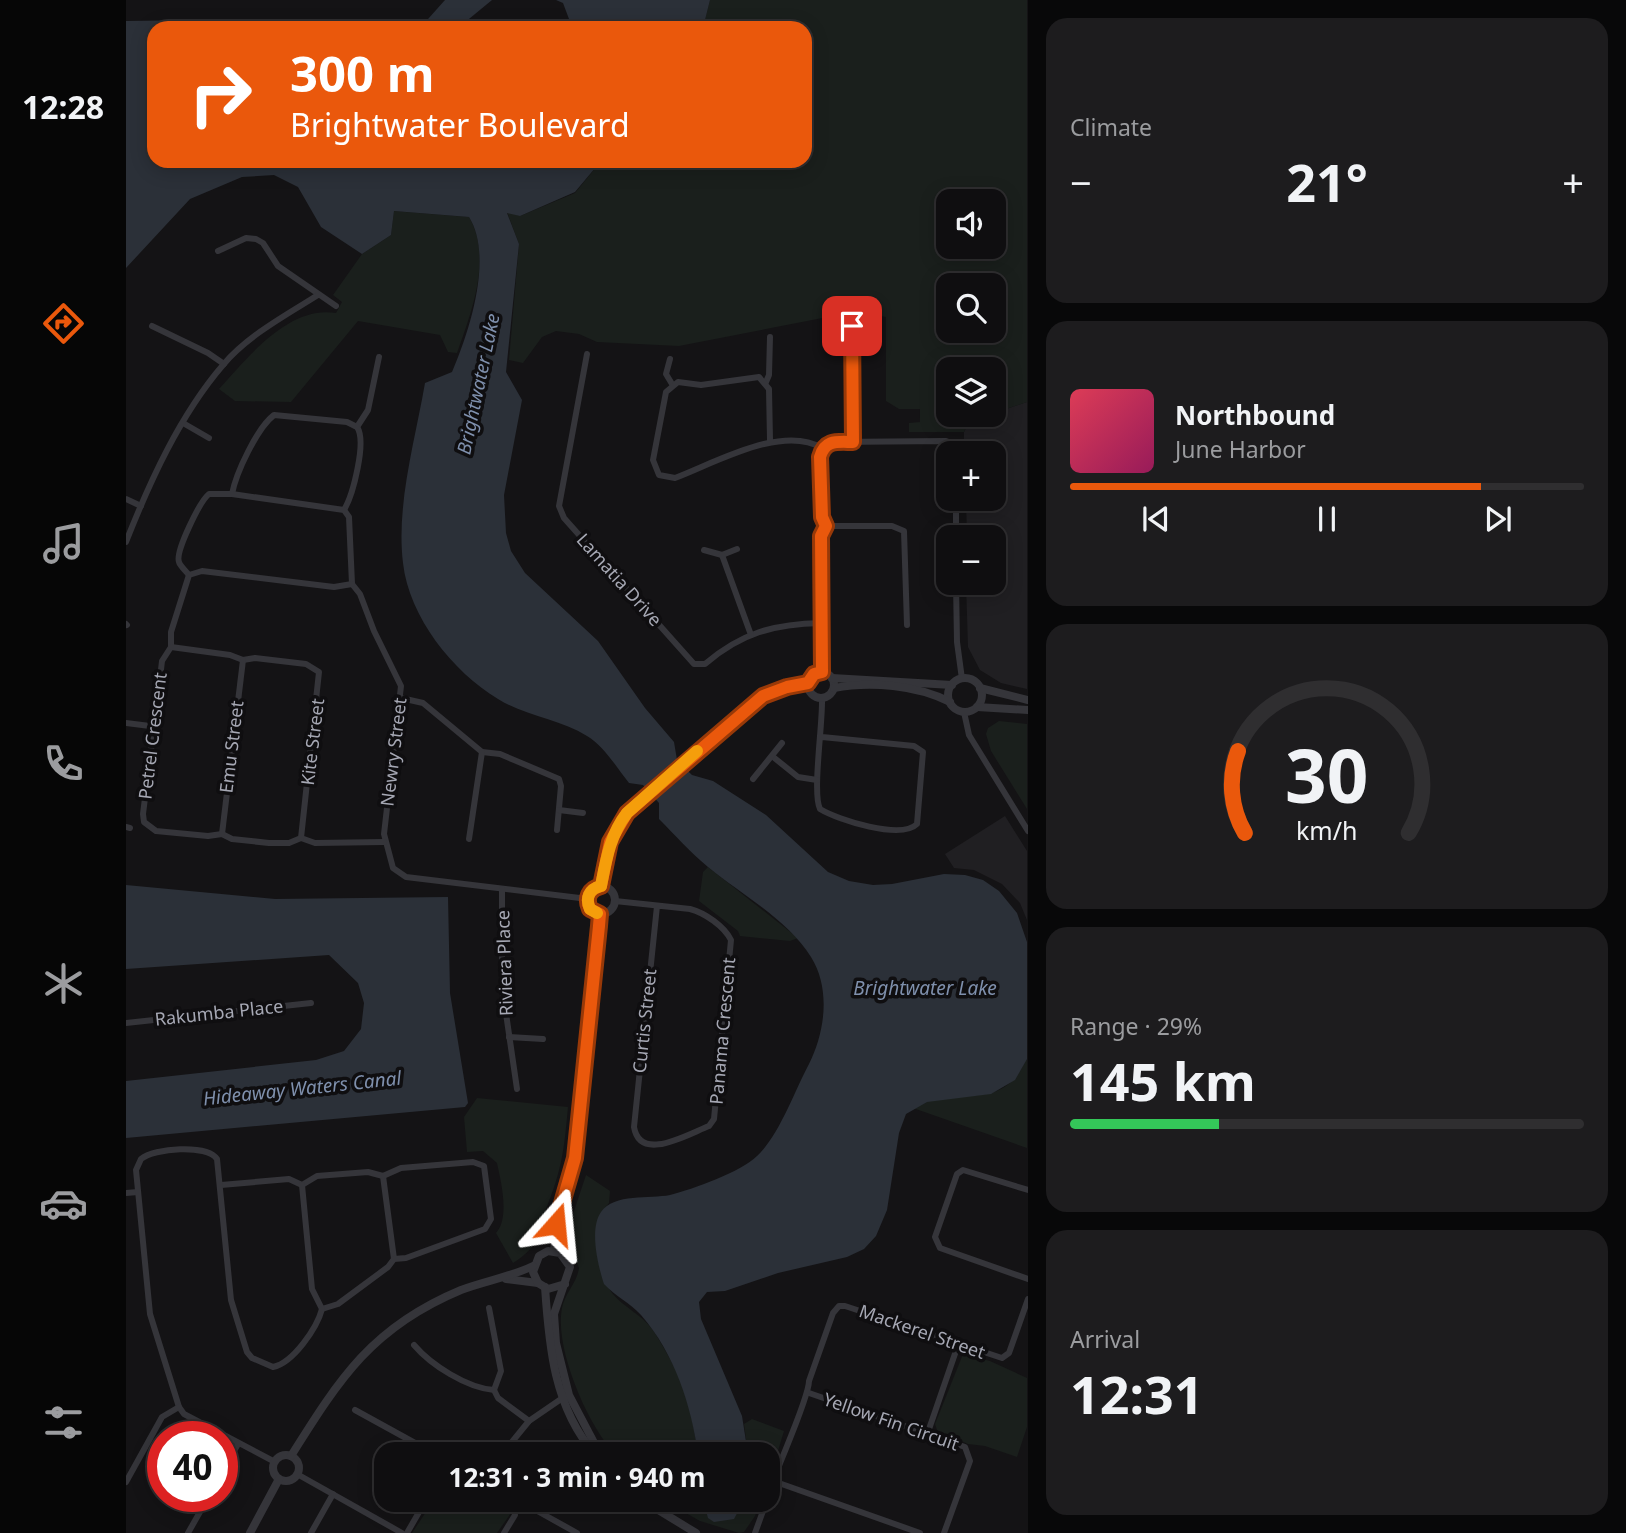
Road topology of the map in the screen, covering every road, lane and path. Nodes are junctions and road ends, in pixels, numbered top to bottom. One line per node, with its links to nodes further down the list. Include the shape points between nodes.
1 (218, 251): 2 (street, via 246,238 256,239 278,266)
2 (318, 295): 3 (street); 10 (street)
3 (336, 306)
4 (152, 326): 10 (street)
5 (852, 326): 17 (street)
6 (770, 337): 11 (street)
7 (587, 354): 34 (street, Lamatia Drive, via 560,513 694,664 705,664 731,643)
8 (379, 357): 14 (street, via 368,410)
9 (670, 359): 12 (street, via 666,374)
10 (224, 363): 13 (street)
11 (766, 382): 12 (street, via 753,376 701,385); 16 (street)
12 (672, 384): 16 (street, via 666,392 653,460 659,475 675,478)
13 (183, 424): 15 (street); 22 (street)
14 (357, 426): 20 (street, via 274,415 241,469); 23 (street, via 362,438 351,498)
15 (209, 438)
16 (770, 440): 19 (street, via 807,441)
17 (853, 442): 18 (street); 19 (street, via 834,442)
18 (936, 443)
19 (822, 448): 24 (street, via 822,517)
20 (232, 494): 23 (street); 29 (street, via 216,492 201,502 178,558)
21 (126, 499): 22 (street)
22 (141, 506): 25 (street)
23 (344, 510): 30 (street, Newry Street, via 349,517)
24 (826, 526): 32 (street, via 821,536); 33 (street, via 897,526 904,531)
25 (126, 542)
26 (737, 549): 28 (street)
27 (704, 550): 28 (street)
28 (722, 555): 34 (street)
29 (189, 575): 30 (street, via 202,571 340,587); 35 (street, Petrel Crescent, via 170,632)
30 (352, 584): 44 (street, Newry Street, via 399,678)
31 (956, 595): 39 (street)
32 (821, 623): 34 (street, Lamatia Drive, via 784,624); 37 (street)
33 (907, 625)
34 (751, 635)
35 (172, 646): 36 (street, Kite Street); 52 (street, Petrel Crescent, via 162,661 156,713)
36 (243, 660): 63 (street, Emu Street); 64 (street, Kite Street, via 306,664 319,672)
37 (822, 672): 38 (street); 40 (street)
38 (832, 678): 41 (street); 42 (street)
39 (962, 679): 41 (street); 43 (street, via 972,680)
40 (808, 683): 45 (street, via 811,694); 67 (street, via 763,696 638,803 610,842)
41 (952, 685): 47 (street)
42 (834, 688): 45 (street); 47 (street, via 858,685 911,690)
43 (980, 688): 46 (street); 48 (street)
44 (401, 698): 55 (street, via 423,703); 66 (street, Newry Street)
45 (822, 698): 53 (street)
46 (1027, 700)
47 (950, 702): 50 (street)
48 (977, 707): 49 (street); 50 (street)
49 (1027, 710)
50 (964, 712): 62 (street, via 969,735)
51 (126, 723): 52 (street)
52 (150, 726): 63 (street, Petrel Crescent, via 144,822 156,831)
53 (822, 737): 58 (street); 58 (street, via 914,746 923,752 917,824 906,830 845,822 820,809 815,795)
54 (782, 743): 56 (street)
55 (482, 752): 59 (street, via 553,774 561,786); 65 (street)
56 (772, 756): 57 (street); 58 (street, via 798,776)
57 (753, 779)
58 (817, 780)
59 (559, 810): 60 (street); 61 (street)
60 (583, 813)
61 (557, 830)
62 (1027, 831)
63 (222, 834): 64 (street, Petrel Crescent, via 269,843)
64 (301, 838): 66 (street, Petrel Crescent, via 315,843)
65 (470, 839)
66 (384, 842): 68 (street, via 393,868 401,876)
67 (601, 886): 69 (street); 70 (street, via 612,892)
68 (502, 889): 69 (street); 75 (street, Riviera Place, via 502,986)
69 (587, 899): 72 (street, via 590,909)
70 (615, 901): 71 (street, Panama Crescent); 72 (street, via 609,912)
71 (657, 906): 78 (street, Curtis Street); 78 (street, Panama Crescent, via 699,911 727,932 731,940 724,1039 717,1112 709,1126 655,1146 642,1144)
72 (600, 914): 85 (street, via 575,1158 556,1224)
73 (311, 1003): 74 (street, Rakumba Place)
74 (126, 1023)
75 (509, 1037): 76 (street, Riviera Place); 77 (street, Riviera Place)
76 (543, 1039)
77 (517, 1089)
78 (636, 1136)
79 (383, 1176): 81 (street, via 368,1172 317,1176); 86 (street); 86 (street, via 401,1168 473,1161 486,1171 489,1225)
80 (221, 1185): 81 (street, via 289,1179); 83 (street, via 212,1152 176,1151 146,1154 141,1159 136,1170); 94 (street, via 231,1300 247,1352 273,1367 286,1362)
81 (302, 1185): 94 (street, via 312,1289)
82 (1027, 1190): 89 (street, via 963,1170 957,1174 935,1237 940,1248)
83 (138, 1192): 84 (street); 100 (street, via 152,1325)
84 (126, 1194)
85 (554, 1251): 87 (street, via 543,1253); 90 (street, via 569,1261)
86 (394, 1259): 94 (street, via 338,1304)
87 (533, 1266): 88 (street); 91 (street)
88 (503, 1278): 91 (street); 109 (street, via 461,1290 381,1336 336,1384)
89 (1027, 1279)
90 (565, 1284): 91 (street, via 554,1289); 99 (street, via 554,1314)
91 (541, 1285): 99 (street, via 549,1346)
92 (1027, 1299): 96 (street, Mackerel Street, via 1009,1353 1003,1358)
93 (489, 1308): 97 (street, via 501,1371)
94 (322, 1309)
95 (414, 1345): 97 (street, via 424,1357 478,1388)
96 (958, 1345): 98 (street, Mackerel Street, via 839,1306 832,1313); 104 (street)
97 (494, 1390): 103 (street)
98 (809, 1393): 104 (street, Yellow Fin Circuit); 111 (street, Mackerel Street, via 801,1403)
99 (566, 1396): 103 (street); 107 (street, via 578,1432)
100 (179, 1407): 102 (street); 114 (street, via 162,1417)
101 (355, 1410): 105 (street)
102 (197, 1421)
103 (529, 1421): 106 (street)
104 (928, 1432): 133 (street, Yellow Fin Circuit, via 970,1453)
105 (413, 1442)
106 (512, 1442)
107 (587, 1442)
108 (238, 1444): 110 (street)
109 (291, 1456): 110 (street); 112 (street)
110 (275, 1462): 113 (street)
111 (780, 1469)
112 (298, 1474): 113 (street, via 292,1480); 116 (street)
113 (279, 1479): 124 (street)
114 (126, 1482)
115 (780, 1483): 132 (street)
116 (333, 1494): 125 (street); 126 (street)
117 (200, 1512): 123 (street)
118 (419, 1512): 127 (street)
119 (512, 1512): 128 (street)
120 (539, 1512): 129 (street)
121 (662, 1512): 130 (street)
122 (763, 1512): 131 (street, Mackerel Street)
123 (188, 1533)
124 (250, 1533)
125 (311, 1533)
126 (402, 1533)
127 (407, 1533)
128 (504, 1533)
129 (577, 1533)
130 (696, 1533)
131 (755, 1533)
132 (920, 1533)
133 (944, 1533)

